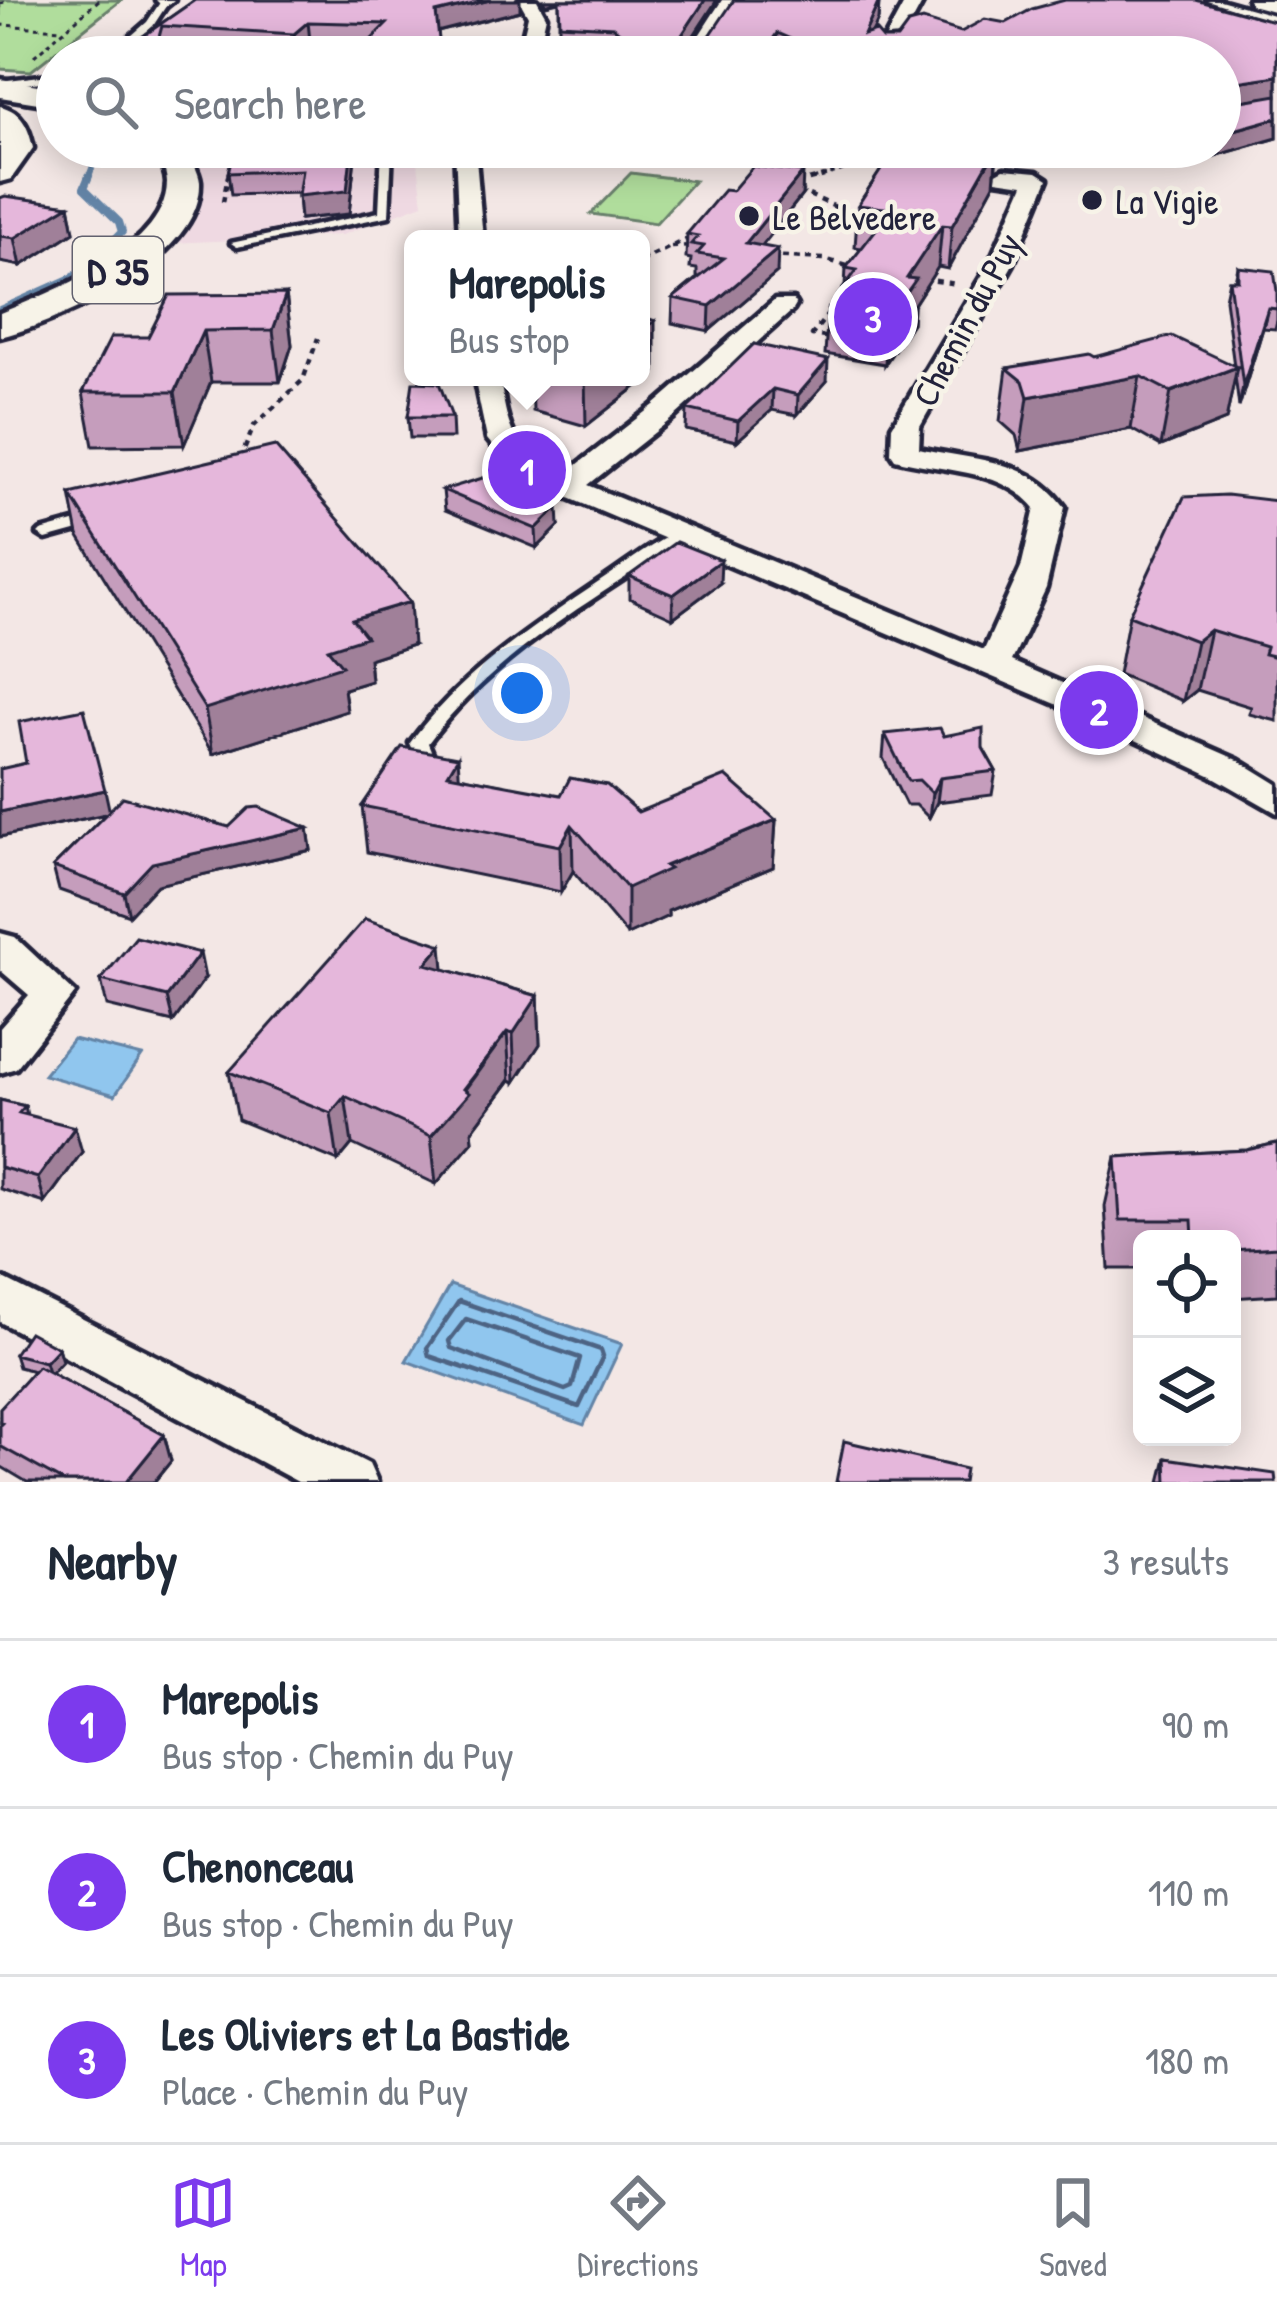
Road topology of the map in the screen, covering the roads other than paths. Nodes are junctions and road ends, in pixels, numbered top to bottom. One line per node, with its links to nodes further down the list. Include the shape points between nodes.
1 (528, 0): 11 (street, via 537,16)
2 (731, 0): 12 (street)
3 (915, 0): 13 (street)
4 (1211, 0): 9 (lane)
5 (1259, 0): 7 (street)
6 (164, 2): 10 (lane)
7 (1277, 5)
8 (1215, 14): 9 (lane)
9 (1277, 19)
10 (136, 36)
11 (533, 36)
12 (708, 36)
13 (896, 36)
14 (36, 80): 15 (lane)
15 (0, 86): 16 (main road)
16 (36, 93)
17 (0, 116): 21 (main road, via 17,148)
18 (179, 168): 26 (main road, D 35, via 185,202 166,231 117,271)
19 (386, 168): 24 (lane, via 385,214)
20 (466, 168): 23 (street)
21 (0, 172)
22 (1004, 175): 32 (street, Chemin du Puy, via 1037,179 903,441 905,453 923,459 1017,476 1050,507 1030,593)
23 (470, 230)
24 (237, 243)
25 (784, 305): 28 (street)
26 (0, 326)
27 (488, 386): 28 (street, via 493,431 506,452)
28 (566, 488): 31 (street)
29 (110, 517): 30 (lane)
30 (46, 534)
31 (682, 535): 32 (street); 33 (lane, via 537,635 426,730 419,742)
32 (994, 664): 34 (street, via 1226,768)
33 (433, 774)
34 (1277, 801)
35 (0, 947): 36 (street, via 54,993)
36 (0, 1058)
37 (0, 1298): 38 (street)
38 (335, 1479)

